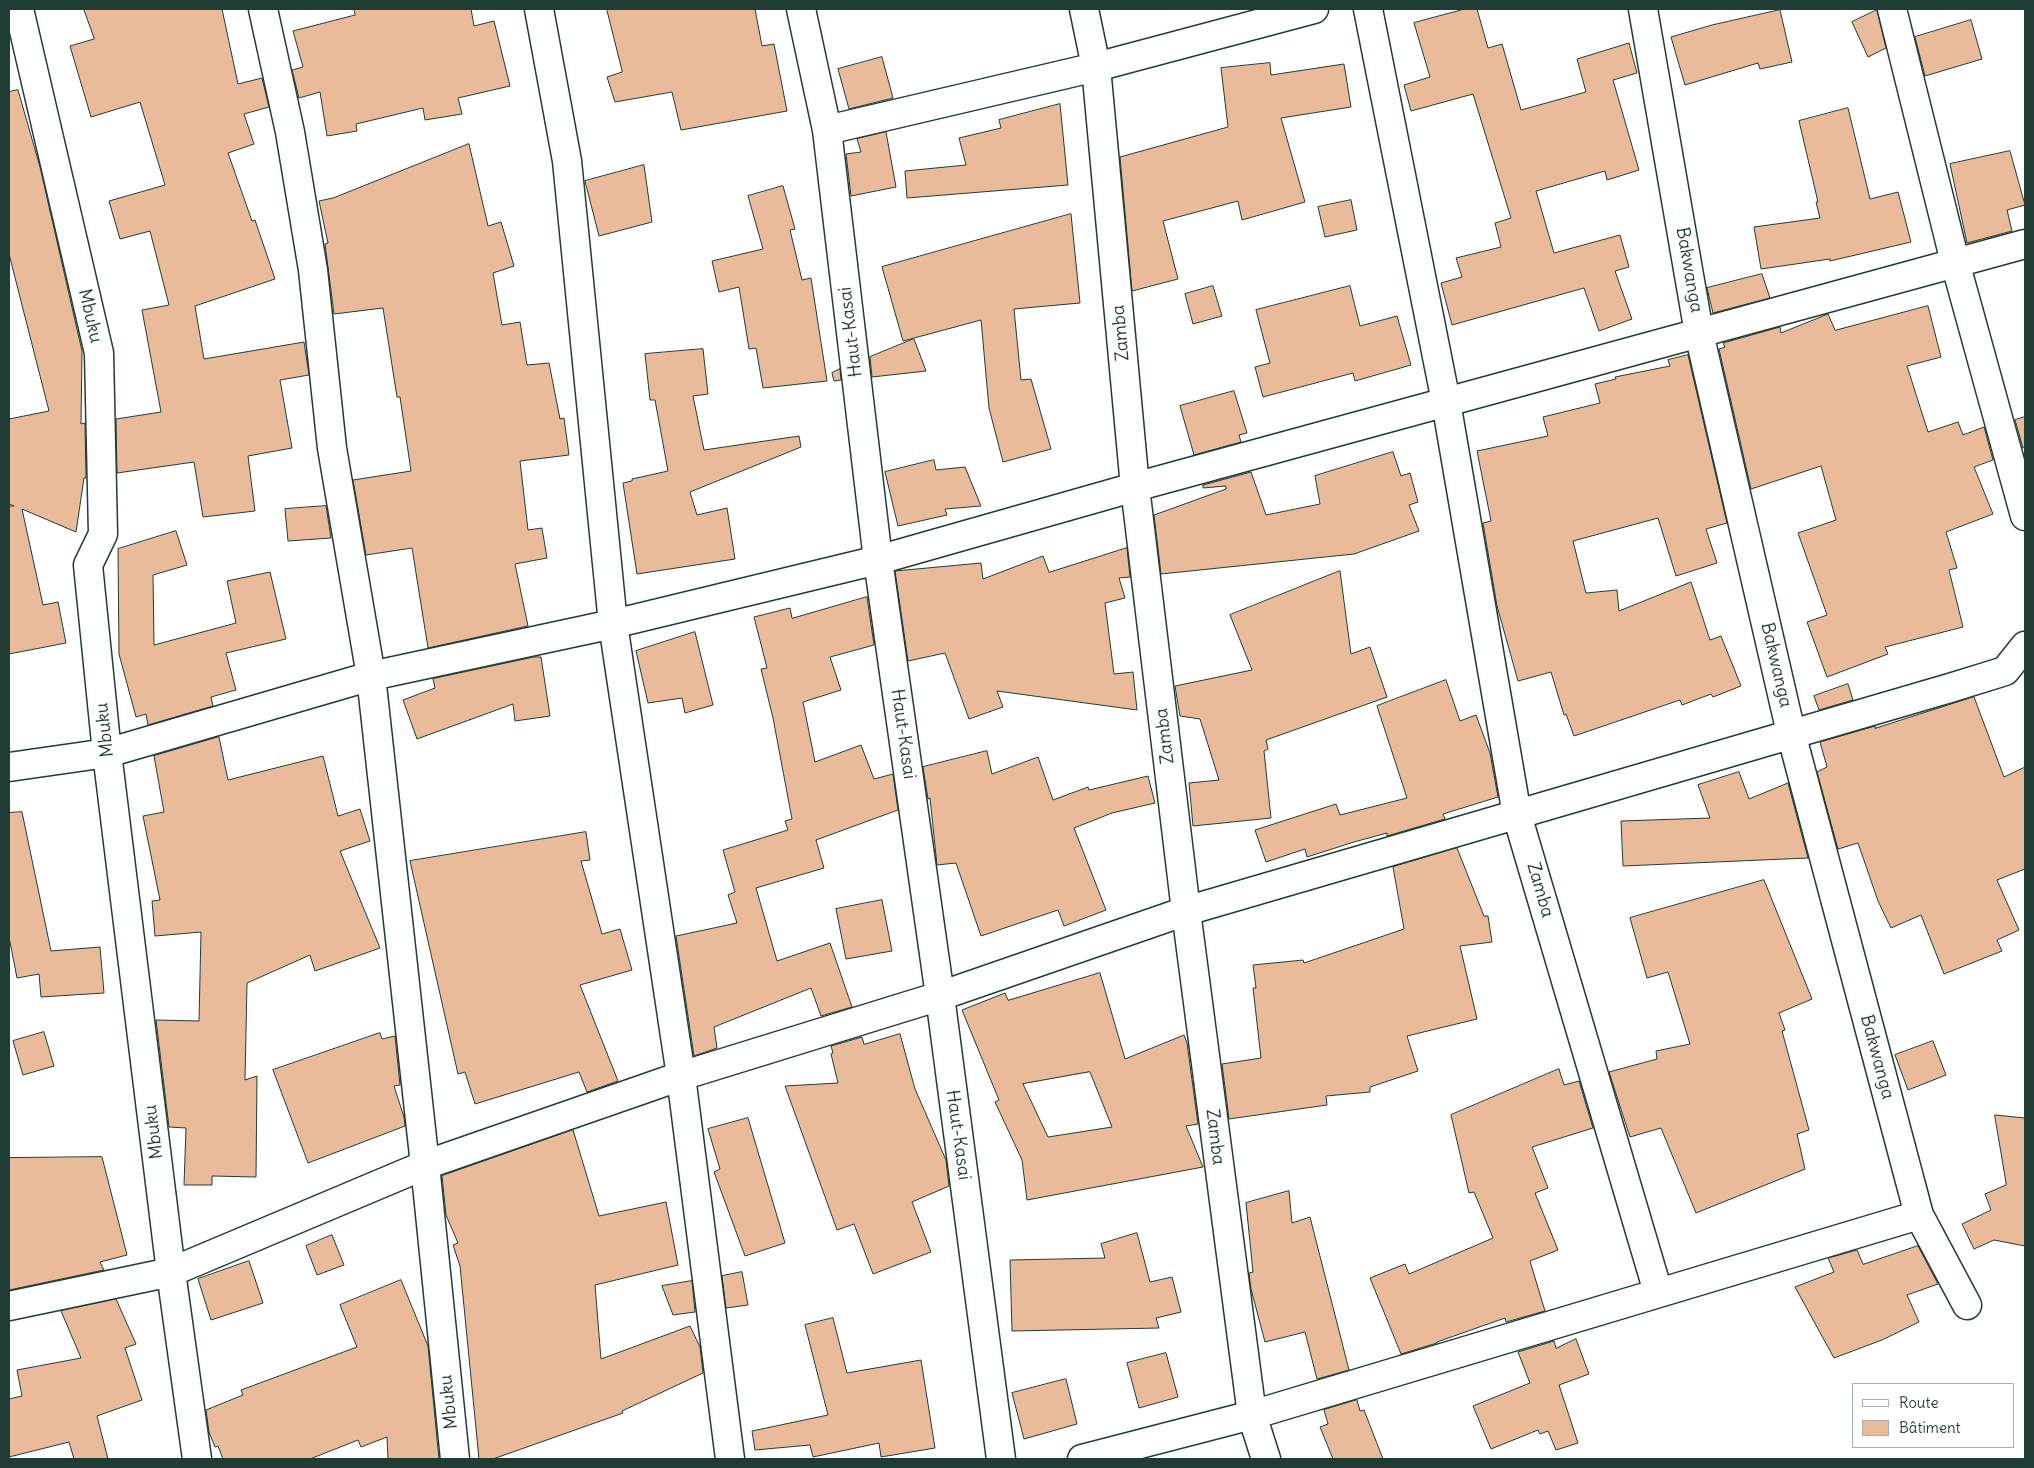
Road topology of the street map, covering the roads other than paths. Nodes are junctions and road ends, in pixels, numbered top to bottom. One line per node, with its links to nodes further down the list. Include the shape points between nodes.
1 (19, 9): 23 (street, Mbuku, via 99,353 104,534 88,565)
2 (263, 9): 21 (street, Mbuku, via 294,152 313,270 332,448)
3 (539, 9): 19 (street, via 566,162)
4 (802, 9): 11 (street, Haut-Kasai)
5 (1084, 9): 10 (street, Zamba)
6 (1314, 9): 10 (street)
7 (1368, 9): 15 (street, Zamba)
8 (1643, 9): 14 (street, Bakwanga)
9 (1892, 9): 13 (street)
10 (1096, 68): 11 (street); 16 (street, Zamba)
11 (827, 130): 18 (street, Haut-Kasai)
12 (2025, 244): 13 (street)
13 (1954, 262): 14 (street); 17 (street)
14 (1699, 332): 15 (street); 22 (street, Bakwanga)
15 (1446, 402): 16 (street); 25 (street, Zamba)
16 (1135, 487): 18 (street); 26 (street, Zamba)
17 (2025, 516)
18 (878, 560): 19 (street); 27 (street, Haut-Kasai)
19 (613, 624): 21 (street); 28 (street)
20 (2025, 646): 22 (street, via 2005,670)
21 (371, 676): 23 (street); 29 (street, Mbuku)
22 (1791, 733): 25 (street); 30 (street, Bakwanga)
23 (107, 753): 24 (street); 31 (street, Mbuku)
24 (9, 766)
25 (1518, 815): 26 (street); 32 (street, Zamba)
26 (1186, 911): 27 (street); 35 (street, Zamba)
27 (940, 996): 28 (street); 39 (street, Haut-Kasai)
28 (681, 1076): 29 (street); 38 (street)
29 (425, 1165): 31 (street); 37 (street, Mbuku)
30 (1919, 1215): 32 (street); 33 (street, Bakwanga)
31 (171, 1272): 34 (street); 36 (street, Mbuku)
32 (1658, 1292): 35 (street)
33 (1967, 1305)
34 (9, 1306)
35 (1252, 1414): 40 (street); 41 (street, Zamba)
36 (196, 1459)
37 (455, 1459)
38 (730, 1459)
39 (1001, 1459)
40 (1082, 1459)
41 (1266, 1459)

